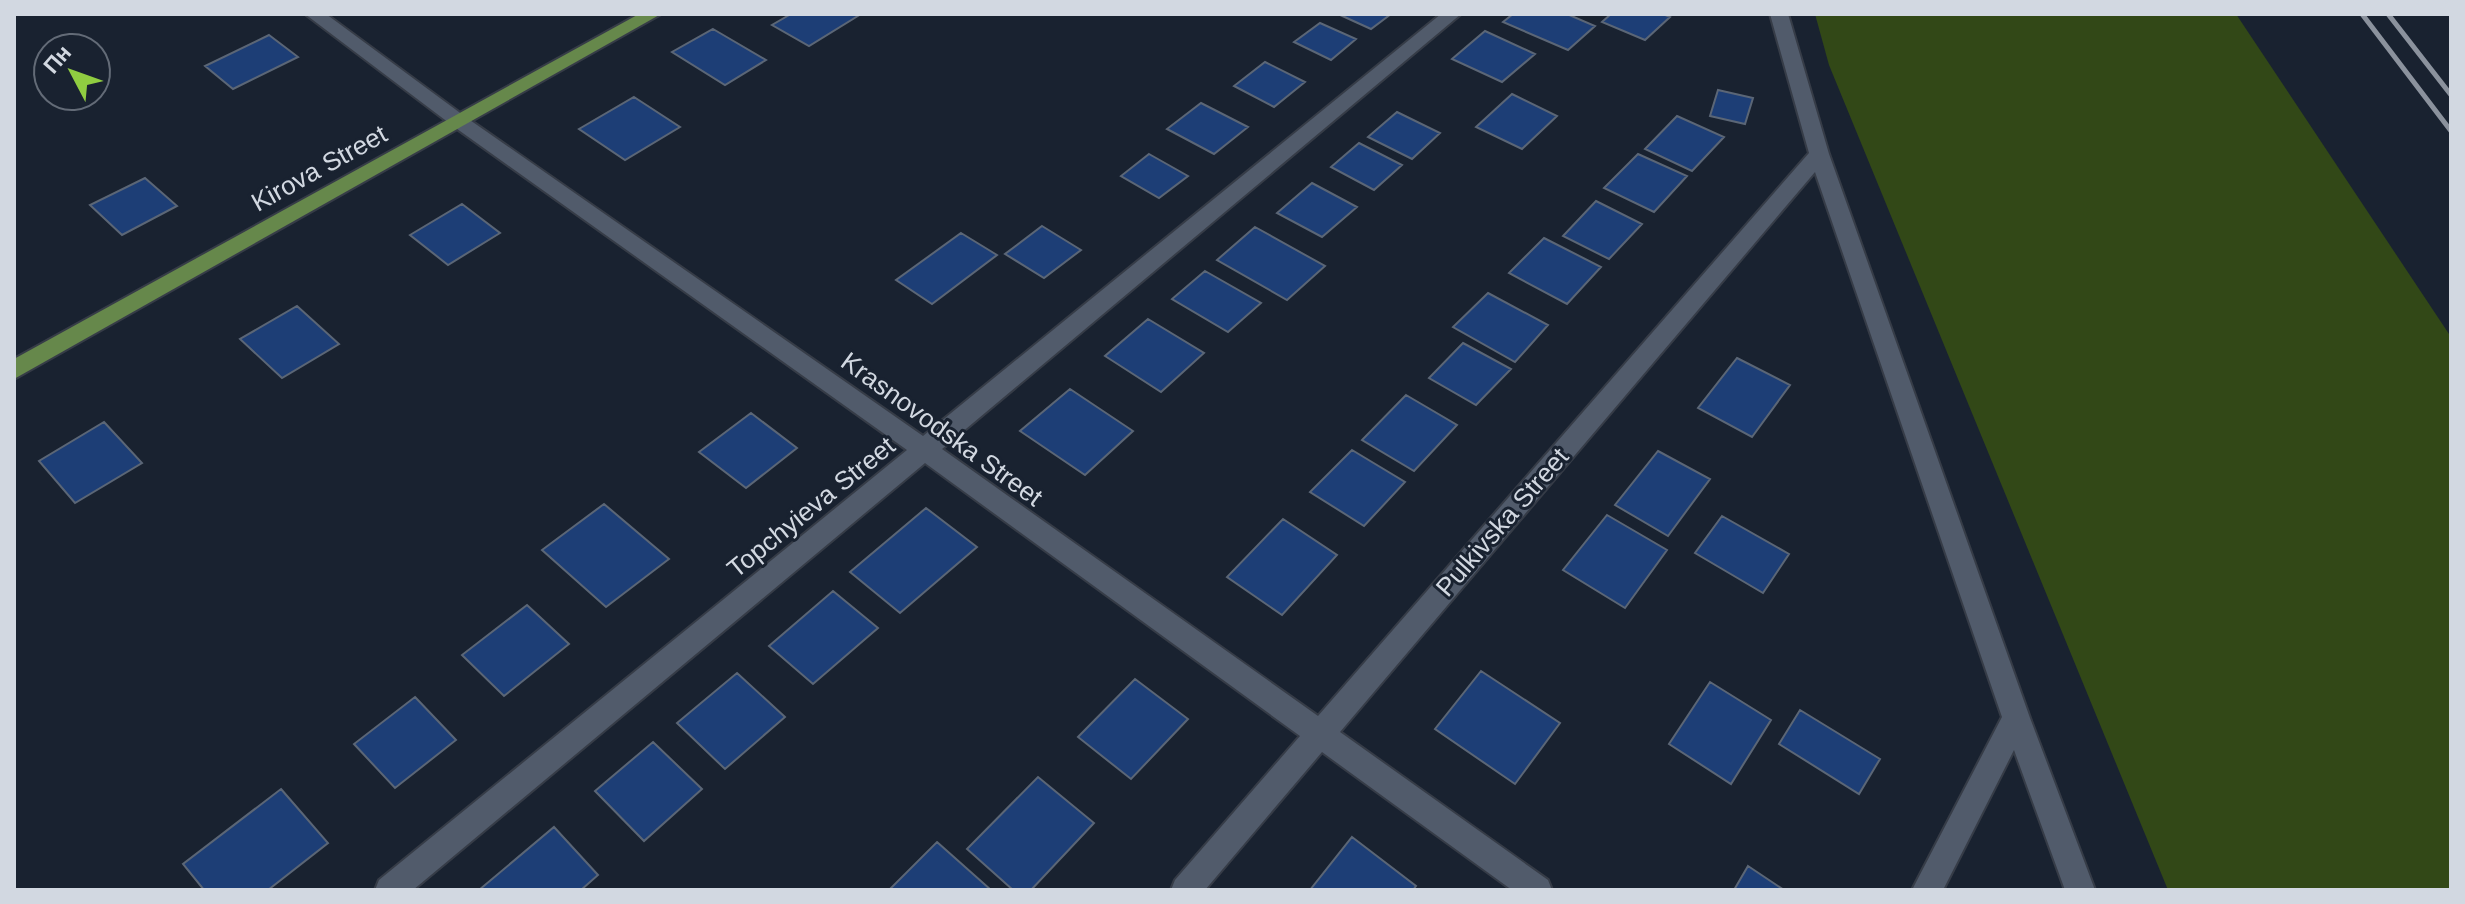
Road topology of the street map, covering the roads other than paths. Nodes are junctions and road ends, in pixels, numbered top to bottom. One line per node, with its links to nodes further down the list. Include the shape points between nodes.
1 (314, 14): 5 (street, Krasnovodska Street)
2 (652, 14): 5 (main road, Kirova Street)
3 (1452, 14): 8 (street, Topchyieva Street)
4 (1779, 14): 6 (street)
5 (460, 122): 7 (main road, Kirova Street); 8 (street, Krasnovodska Street)
6 (1819, 154): 9 (street); 10 (street, Pulkivska Street)
7 (14, 370)
8 (925, 450): 10 (street, Krasnovodska Street); 11 (street, Topchyieva Street)
9 (2016, 718): 14 (street); 15 (street)
10 (1319, 734): 12 (street, Pulkivska Street); 13 (street, Krasnovodska Street)
11 (390, 890)
12 (1186, 890)
13 (1537, 890)
14 (1927, 890)
15 (2080, 890)

